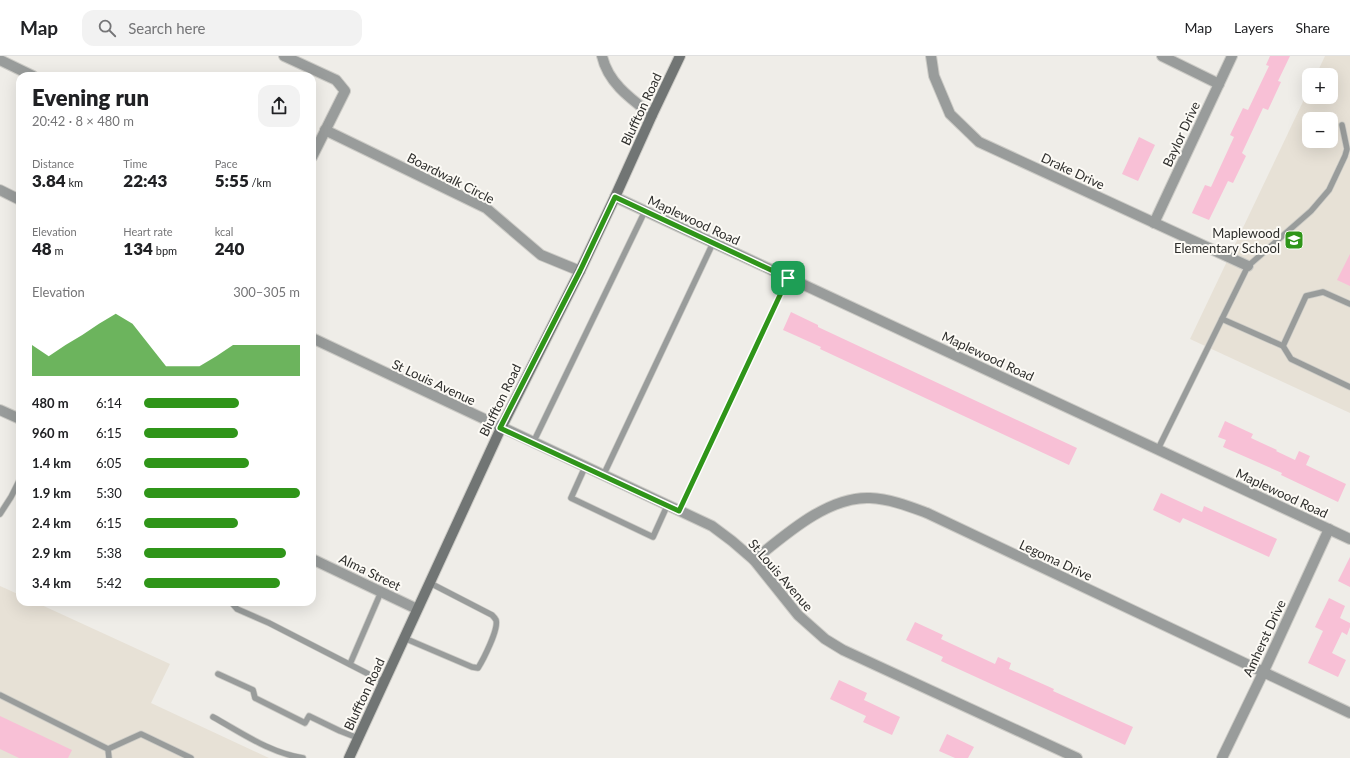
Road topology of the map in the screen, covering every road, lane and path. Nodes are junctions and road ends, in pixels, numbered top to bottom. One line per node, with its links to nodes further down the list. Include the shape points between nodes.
1 (284, 56): 12 (street, via 336,80 345,91)
2 (602, 56): 10 (street, via 614,83)
3 (680, 56): 10 (main road, Bluffton Road)
4 (931, 56): 18 (street, Drake Drive, via 934,76 950,114 979,142)
5 (1162, 56): 9 (street)
6 (1232, 56): 9 (street, Baylor Drive)
7 (0, 60): 8 (street)
8 (25, 72)
9 (1218, 84): 18 (street, Baylor Drive)
10 (652, 115): 15 (main road, Bluffton Road)
11 (1342, 125): 20 (lane, via 1347,149 1329,190 1311,211)
12 (324, 130): 13 (street); 21 (street, Boardwalk Circle, via 486,208 541,254)
13 (316, 148)
14 (0, 190): 16 (street)
15 (615, 197): 17 (street, Maplewood Road); 21 (main road, Bluffton Road)
16 (16, 198)
17 (645, 211): 19 (street, Maplewood Road); 31 (lane)
18 (1154, 222): 20 (street, Drake Drive)
19 (713, 243): 22 (street, Maplewood Road); 34 (lane)
20 (1248, 266): 24 (lane)
21 (580, 271): 30 (main road, Bluffton Road)
22 (788, 278): 32 (street, Maplewood Road); 37 (lane)
23 (1350, 304): 26 (lane, via 1323,292 1306,296)
24 (1222, 319): 26 (lane); 32 (lane)
25 (316, 340): 30 (street, St Louis Avenue)
26 (1283, 346): 27 (lane, via 1291,359)
27 (1350, 387)
28 (0, 410): 29 (street)
29 (16, 417)
30 (500, 428): 31 (street, St Louis Avenue); 43 (main road, Bluffton Road)
31 (533, 443): 33 (street, St Louis Avenue)
32 (1158, 449): 39 (street, Maplewood Road)
33 (585, 467): 34 (street, St Louis Avenue); 36 (lane, via 571,498 653,537)
34 (603, 476): 36 (street, St Louis Avenue)
35 (16, 488): 38 (lane)
36 (667, 506): 37 (street, St Louis Avenue)
37 (679, 511): 41 (street, St Louis Avenue, via 712,526)
38 (0, 514)
39 (1329, 529): 40 (street, Maplewood Road); 49 (street, Amherst Drive)
40 (1350, 539)
41 (754, 560): 49 (street, Legoma Drive, via 794,527 822,510 846,501 870,498 894,502 927,512); 61 (street, St Louis Avenue, via 798,615 825,639 843,650)
42 (316, 561): 44 (street, Alma Street)
43 (430, 583): 46 (main road, Bluffton Road); 47 (lane, via 492,615 496,620 496,628 482,661 478,668 472,667)
44 (381, 592): 46 (street, Alma Street); 48 (lane)
45 (234, 606): 48 (lane)
46 (417, 609): 47 (main road, Bluffton Road)
47 (404, 638): 51 (main road, Bluffton Road)
48 (350, 664): 51 (lane)
49 (1263, 672): 53 (street, Legoma Drive); 62 (street, Amherst Drive)
50 (218, 674): 55 (lane, via 253,690 255,698 305,723 309,716)
51 (384, 682): 55 (main road, Bluffton Road)
52 (0, 695): 56 (lane)
53 (1350, 713)
54 (213, 717): 59 (lane, via 265,746 288,756)
55 (358, 738): 60 (main road, Bluffton Road)
56 (108, 749): 57 (lane); 58 (lane, via 141,734)
57 (109, 758)
58 (191, 758)
59 (303, 758)
60 (349, 758)
61 (1077, 758)
62 (1222, 758)

